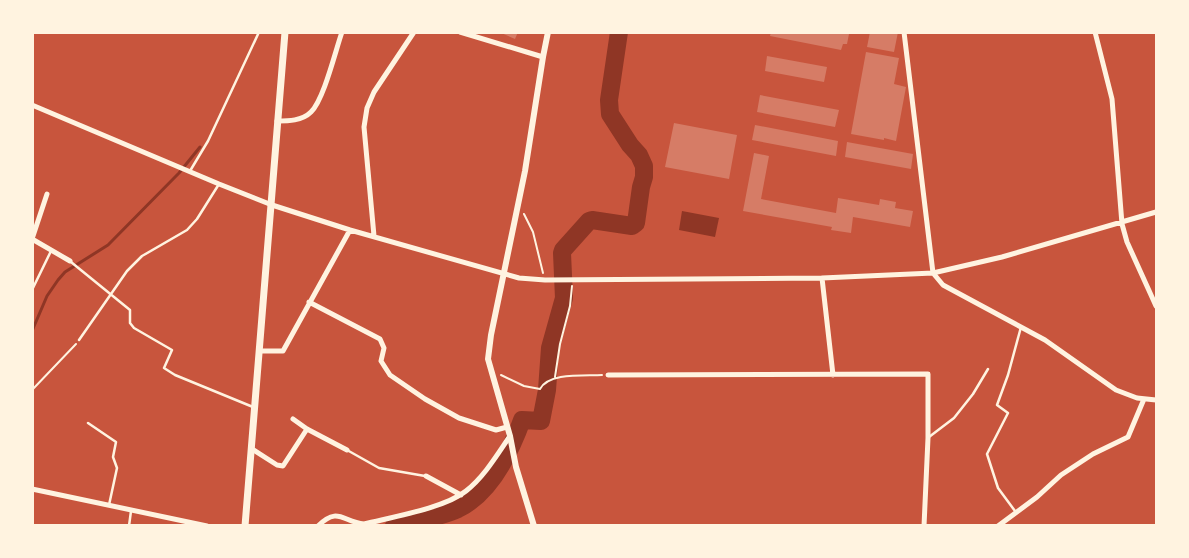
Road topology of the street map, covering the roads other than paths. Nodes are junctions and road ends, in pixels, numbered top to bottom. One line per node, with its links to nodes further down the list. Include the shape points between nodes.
1 (259, 32): 12 (lane, via 208,141)
2 (285, 32): 11 (main road)
3 (342, 32): 11 (street, via 320,95 310,112 302,118)
4 (414, 32): 19 (street, via 367,108 364,127)
5 (460, 32): 9 (street)
6 (548, 32): 9 (street)
7 (904, 32): 23 (street)
8 (1095, 32): 17 (street, via 1112,99)
9 (543, 57): 24 (street, via 519,206)
10 (32, 105): 12 (street)
11 (277, 121): 15 (main road)
12 (190, 171): 13 (street)
13 (219, 184): 15 (street); 27 (lane, via 187,230 142,256)
14 (47, 194): 20 (street)
15 (272, 205): 18 (street); 32 (main road)
16 (1156, 212): 17 (street)
17 (1122, 224): 23 (street); 29 (street)
18 (350, 230): 19 (street); 28 (street)
19 (374, 236): 24 (street)
20 (32, 239): 21 (street)
21 (52, 250): 22 (street); 26 (lane)
22 (70, 261): 27 (lane)
23 (933, 272): 25 (street); 30 (street, via 943,285)
24 (504, 275): 25 (street, via 545,280); 41 (street, via 488,359)
25 (822, 278): 35 (street)
26 (32, 290)
27 (111, 294): 31 (lane); 38 (lane, via 130,310 130,323 134,328 172,350 164,368)
28 (309, 302): 32 (street, via 283,351); 41 (street, via 380,338 384,348 381,361 390,374 425,399 459,418 496,430)
29 (1156, 306)
30 (1021, 327): 36 (street, via 1116,390); 52 (lane, via 996,405 1008,413 987,454 998,488)
31 (79, 340)
32 (260, 351): 38 (main road)
33 (988, 369): 44 (lane, via 954,418)
34 (608, 375): 35 (street)
35 (833, 375): 44 (street, via 928,374)
36 (1144, 399): 37 (street); 52 (street, via 1128,436 1061,475 1037,497)
37 (1156, 400)
38 (255, 408): 45 (main road)
39 (293, 419): 42 (street)
40 (88, 423): 50 (lane, via 116,442 113,457 118,468)
41 (507, 427): 43 (street)
42 (307, 429): 45 (street, via 283,466); 46 (street)
43 (510, 436): 49 (street, via 485,471); 57 (street)
44 (928, 438): 58 (street)
45 (252, 449): 55 (main road)
46 (347, 450): 47 (lane, via 379,468)
47 (426, 476): 49 (street)
48 (32, 489): 50 (street)
49 (461, 495): 56 (street, via 450,501 364,524 333,516)
50 (109, 506): 51 (street)
51 (131, 510): 53 (lane); 54 (street)
52 (1015, 511): 59 (street)
53 (129, 526)
54 (207, 526)
55 (245, 526)
56 (318, 526)
57 (534, 526)
58 (924, 526)
59 (998, 526)

